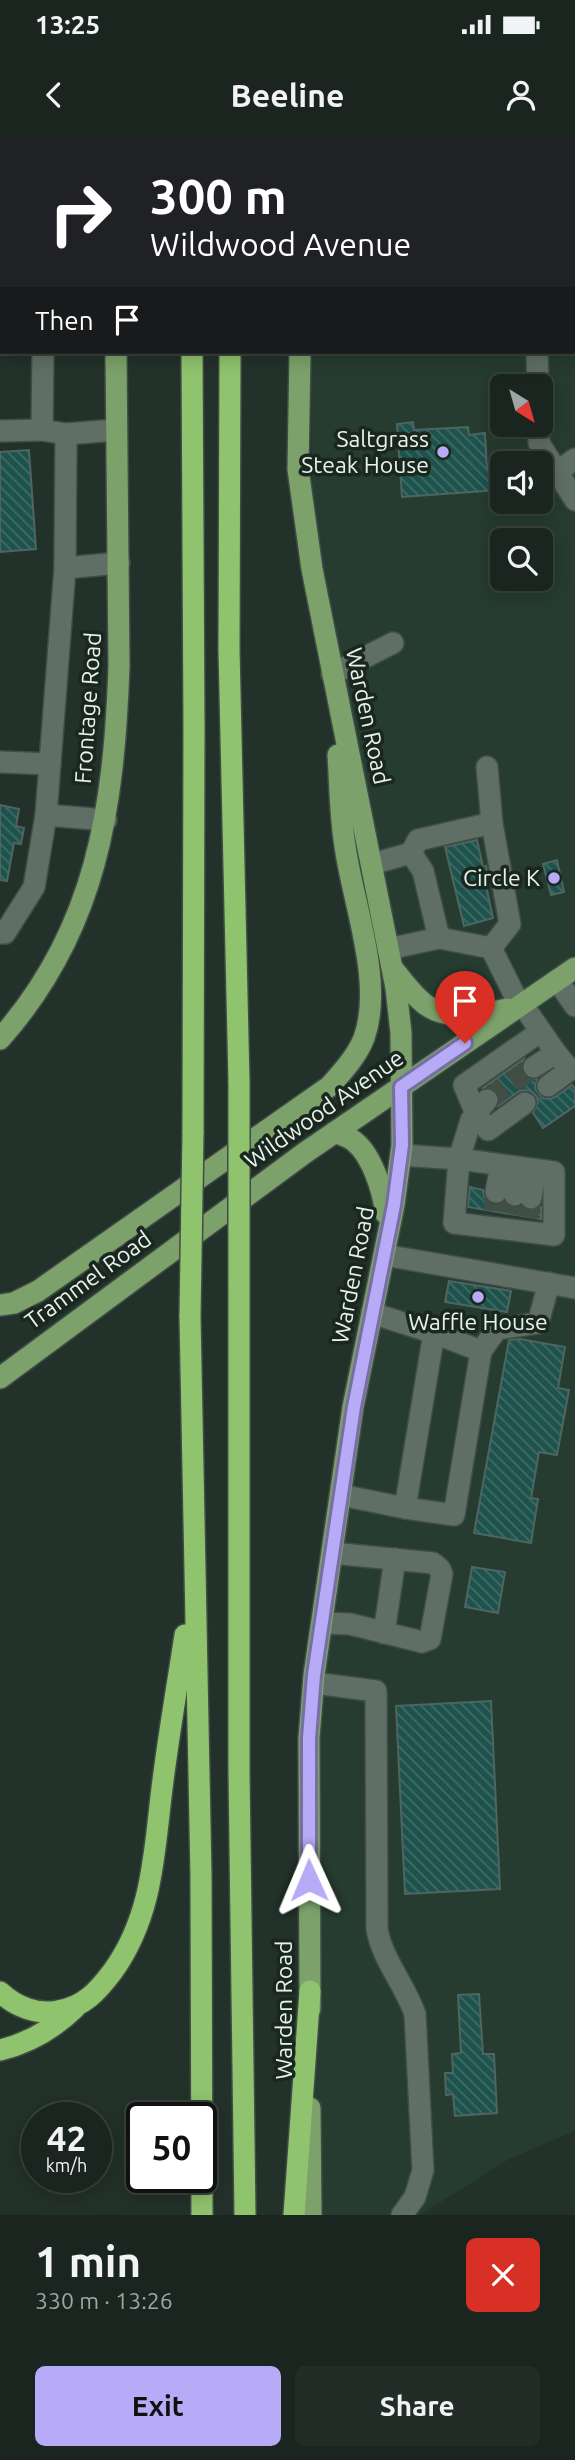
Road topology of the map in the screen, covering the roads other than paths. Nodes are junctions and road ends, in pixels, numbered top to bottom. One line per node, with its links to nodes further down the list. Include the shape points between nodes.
1 (43, 354): 8 (lane)
2 (116, 354): 9 (main road, Frontage Road)
3 (192, 354): 65 (highway, bridge)
4 (230, 354): 74 (highway, bridge, via 229,650 239,1082)
5 (300, 354): 19 (main road, Warden Road, via 298,469)
6 (537, 354): 7 (lane)
7 (538, 374)
8 (42, 430): 10 (lane); 11 (lane)
9 (116, 430): 11 (lane); 16 (main road, Frontage Road)
10 (0, 432)
11 (66, 434): 17 (lane)
12 (539, 438): 14 (lane)
13 (575, 459): 14 (lane)
14 (557, 472): 15 (lane)
15 (575, 500)
16 (119, 563): 17 (lane); 24 (main road, Frontage Road, via 118,710)
17 (65, 568): 21 (lane)
18 (393, 643): 19 (lane)
19 (332, 674): 27 (main road, Warden Road); 56 (main road, via 345,846 370,976 371,1007 364,1038 330,1086 38,1291)
20 (0, 762): 21 (lane)
21 (50, 764): 23 (lane)
22 (487, 767): 25 (lane)
23 (46, 815): 24 (lane); 28 (lane, via 34,887 5,933)
24 (106, 820): 37 (main road, Frontage Road, via 67,942 48,978)
25 (492, 823): 26 (lane, via 418,840); 30 (lane, via 510,924)
26 (411, 853): 27 (lane); 29 (lane, via 423,872)
27 (372, 864): 31 (main road, Warden Road)
28 (0, 933)
29 (439, 938): 30 (lane); 31 (lane)
30 (491, 948): 34 (lane)
31 (390, 958): 34 (main road, via 420,1002 447,1015 480,1015); 43 (main road, Warden Road, via 401,1033)
32 (575, 968): 33 (main road, Wildwood Avenue)
33 (557, 980): 34 (main road, Wildwood Avenue); 35 (lane)
34 (521, 1005): 36 (lane); 39 (main road, Wildwood Avenue)
35 (575, 1006)
36 (540, 1032): 38 (lane); 41 (lane)
37 (0, 1040)
38 (556, 1053): 40 (lane); 42 (lane, via 570,1070)
39 (447, 1055): 41 (lane); 43 (main road, Wildwood Avenue)
40 (534, 1067)
41 (467, 1083): 45 (lane, via 464,1086)
42 (548, 1086)
43 (401, 1087): 46 (main road, Wildwood Avenue); 47 (main road, Warden Road)
44 (525, 1103): 45 (lane, via 488,1130)
45 (482, 1107): 48 (lane, via 471,1120)
46 (335, 1132): 51 (main road, Wildwood Avenue); 52 (main road, via 354,1140 363,1150 383,1193)
47 (401, 1155): 48 (lane); 52 (main road, Warden Road)
48 (459, 1159): 49 (lane); 50 (lane, via 454,1223)
49 (519, 1168): 50 (lane); 50 (lane); 50 (lane, via 554,1172 554,1235)
50 (511, 1213)
51 (208, 1224): 60 (main road, Trammel Road)
52 (389, 1230): 53 (main road, Warden Road)
53 (384, 1255): 54 (lane); 57 (main road, Warden Road)
54 (549, 1283): 55 (lane); 59 (lane, via 538,1322 497,1329)
55 (575, 1288)
56 (0, 1305)
57 (372, 1313): 58 (lane); 61 (main road, Warden Road)
58 (434, 1333): 59 (lane); 62 (lane)
59 (481, 1351): 62 (lane, via 454,1515)
60 (0, 1378)
61 (341, 1495): 62 (lane); 63 (main road, Warden Road)
62 (405, 1508)
63 (332, 1553): 64 (lane); 66 (main road, Warden Road)
64 (395, 1559): 67 (lane); 67 (lane, via 433,1563 442,1574 430,1639 422,1642)
65 (193, 1582): 71 (highway, via 141,1920 100,1989); 73 (highway, via 201,1876)
66 (322, 1623): 67 (lane); 68 (main road, Warden Road)
67 (384, 1633)
68 (314, 1683): 69 (main road, Warden Road, via 308,1802); 77 (lane, via 376,1690 376,1929 415,2014 423,2170 415,2197)
69 (310, 1991): 75 (highway); 76 (main road, Warden Road)
70 (0, 1992): 71 (highway, via 40,2013)
71 (79, 2004): 72 (highway, via 38,2037)
72 (0, 2050)
73 (202, 2215)
74 (244, 2215)
75 (294, 2215)
76 (311, 2215)
77 (402, 2215)

